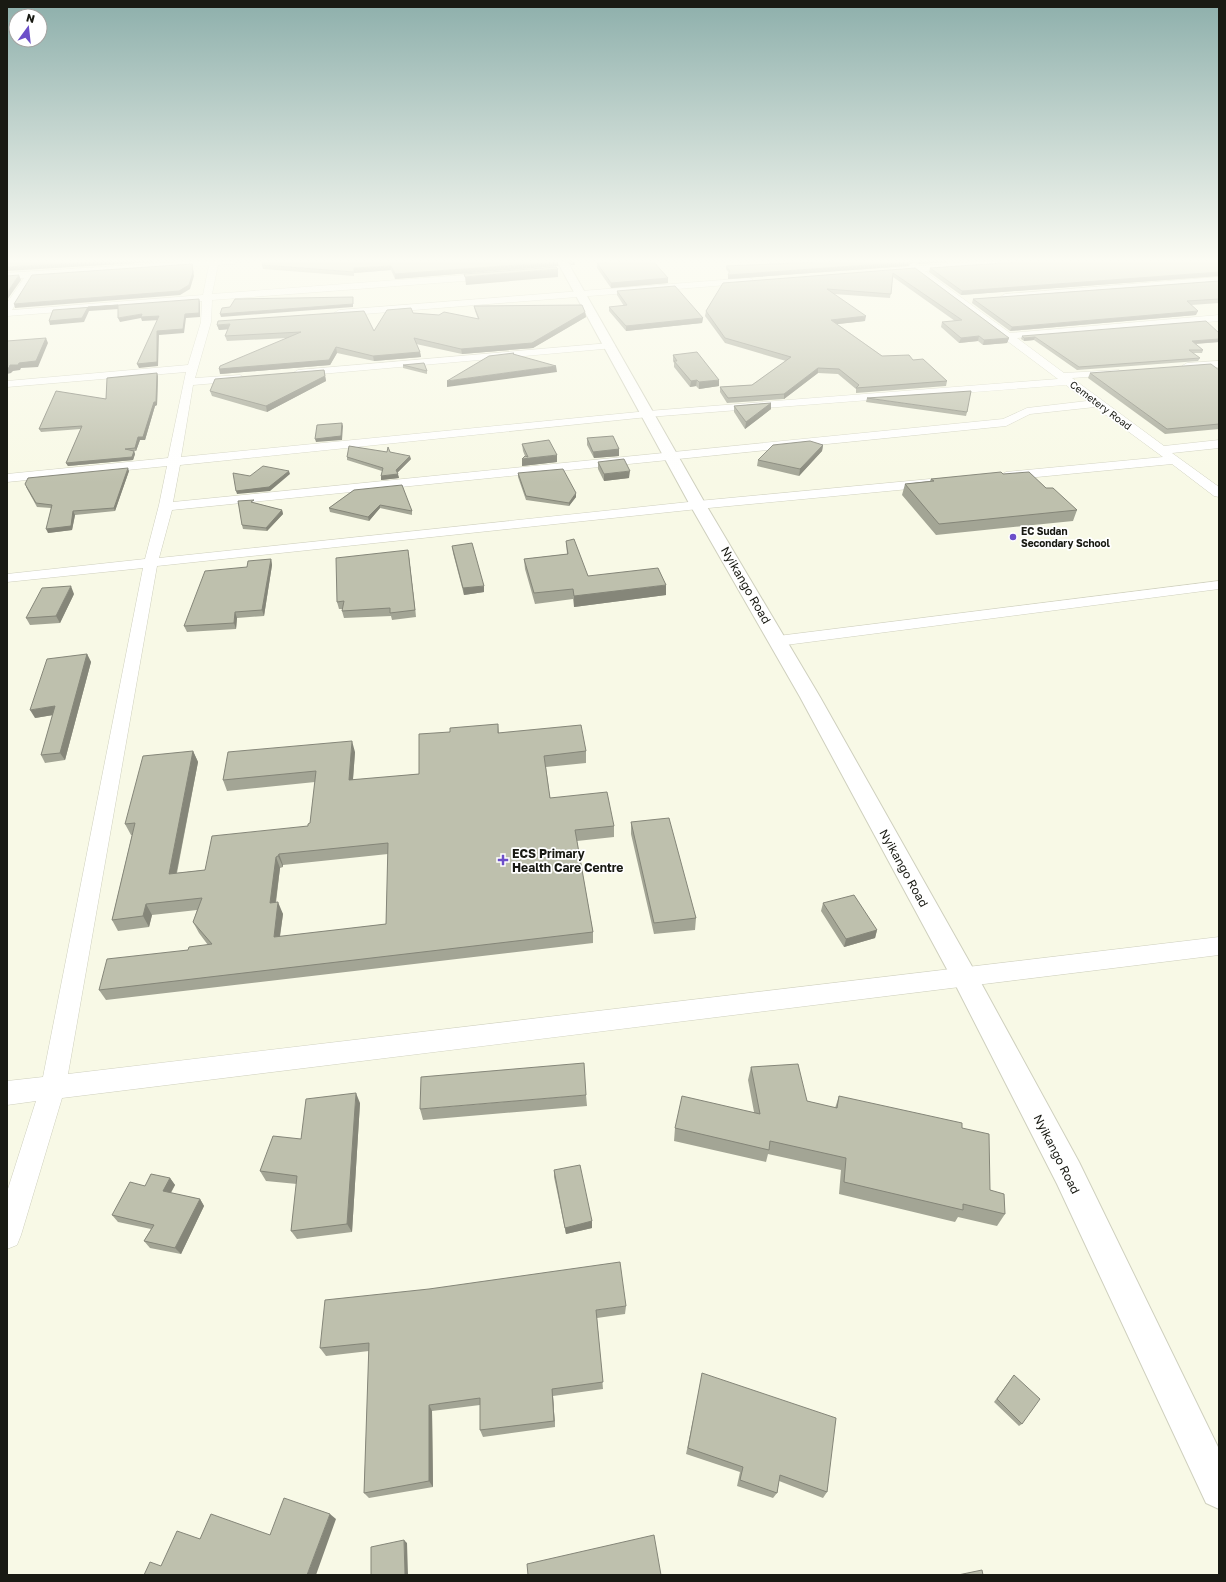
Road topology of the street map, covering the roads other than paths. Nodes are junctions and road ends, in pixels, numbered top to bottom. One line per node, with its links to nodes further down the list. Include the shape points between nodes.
1 (205, 335): 10 (street)
2 (604, 335): 5 (street, Nyikango Road)
3 (1022, 335): 4 (street)
4 (1008, 336): 12 (street, Cemetery Road)
5 (610, 346): 9 (street); 15 (street, Nyikango Road)
6 (1219, 364): 7 (street)
7 (1180, 367)
8 (1125, 371): 12 (street)
9 (283, 374)
10 (190, 375): 11 (street); 13 (street); 20 (street)
11 (251, 377)
12 (1066, 379): 14 (street, Cemetery Road); 15 (street)
13 (7, 384)
14 (1098, 403): 17 (street, Cemetery Road); 18 (street, via 1027,411 1006,422)
15 (648, 414): 18 (street, Nyikango Road); 20 (street)
16 (1219, 444): 17 (street)
17 (1162, 450): 19 (street, Cemetery Road)
18 (671, 454): 25 (street, Nyikango Road); 26 (street)
19 (1174, 460): 21 (street); 24 (street, Cemetery Road)
20 (174, 462): 22 (street); 26 (street)
21 (992, 477)
22 (7, 478)
23 (944, 482): 25 (street)
24 (1219, 493)
25 (698, 504): 27 (street); 30 (street, Nyikango Road)
26 (165, 507): 27 (street)
27 (151, 562): 28 (street); 33 (street)
28 (7, 578)
29 (1219, 585): 30 (street)
30 (778, 640): 32 (street, Nyikango Road)
31 (1219, 946): 32 (street)
32 (965, 978): 33 (street); 36 (street, Nyikango Road, via 1068,1174)
33 (53, 1088): 34 (street); 35 (street)
34 (7, 1093)
35 (7, 1235)
36 (1219, 1490)

